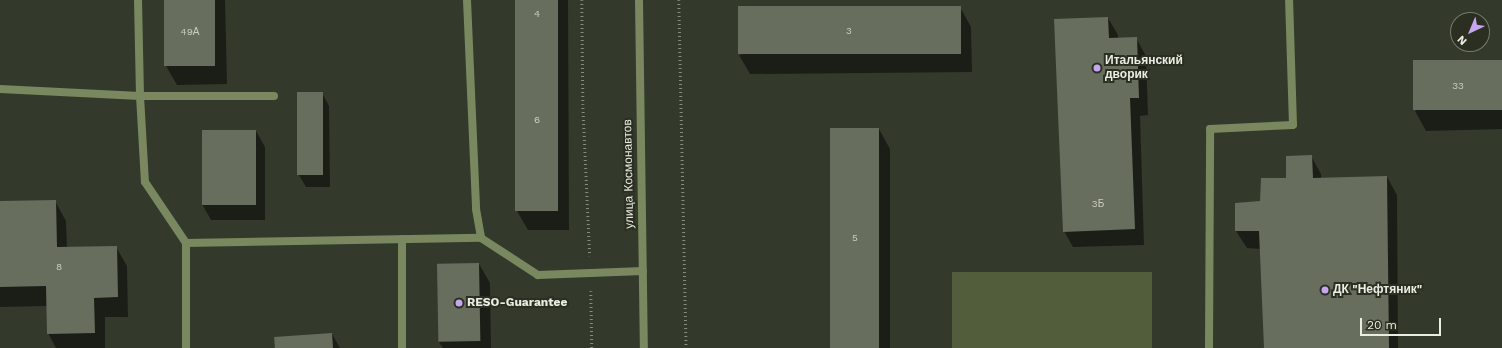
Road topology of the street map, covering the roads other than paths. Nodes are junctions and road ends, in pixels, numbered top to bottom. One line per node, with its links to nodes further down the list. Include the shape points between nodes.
1 (138, 0): 6 (street)
2 (467, 0): 8 (street, via 476,209)
3 (638, 0): 11 (street, улица Космонавтов)
4 (1289, 0): 15 (street, via 1293,125 1210,128)
5 (0, 89): 6 (street)
6 (140, 96): 7 (street); 10 (street, via 145,182)
7 (274, 96)
8 (481, 238): 9 (street); 11 (street, via 538,274)
9 (402, 239): 10 (street); 13 (street)
10 (186, 243): 12 (street)
11 (643, 271): 14 (street, улица Космонавтов)
12 (186, 348)
13 (402, 348)
14 (644, 348)
15 (1209, 348)

